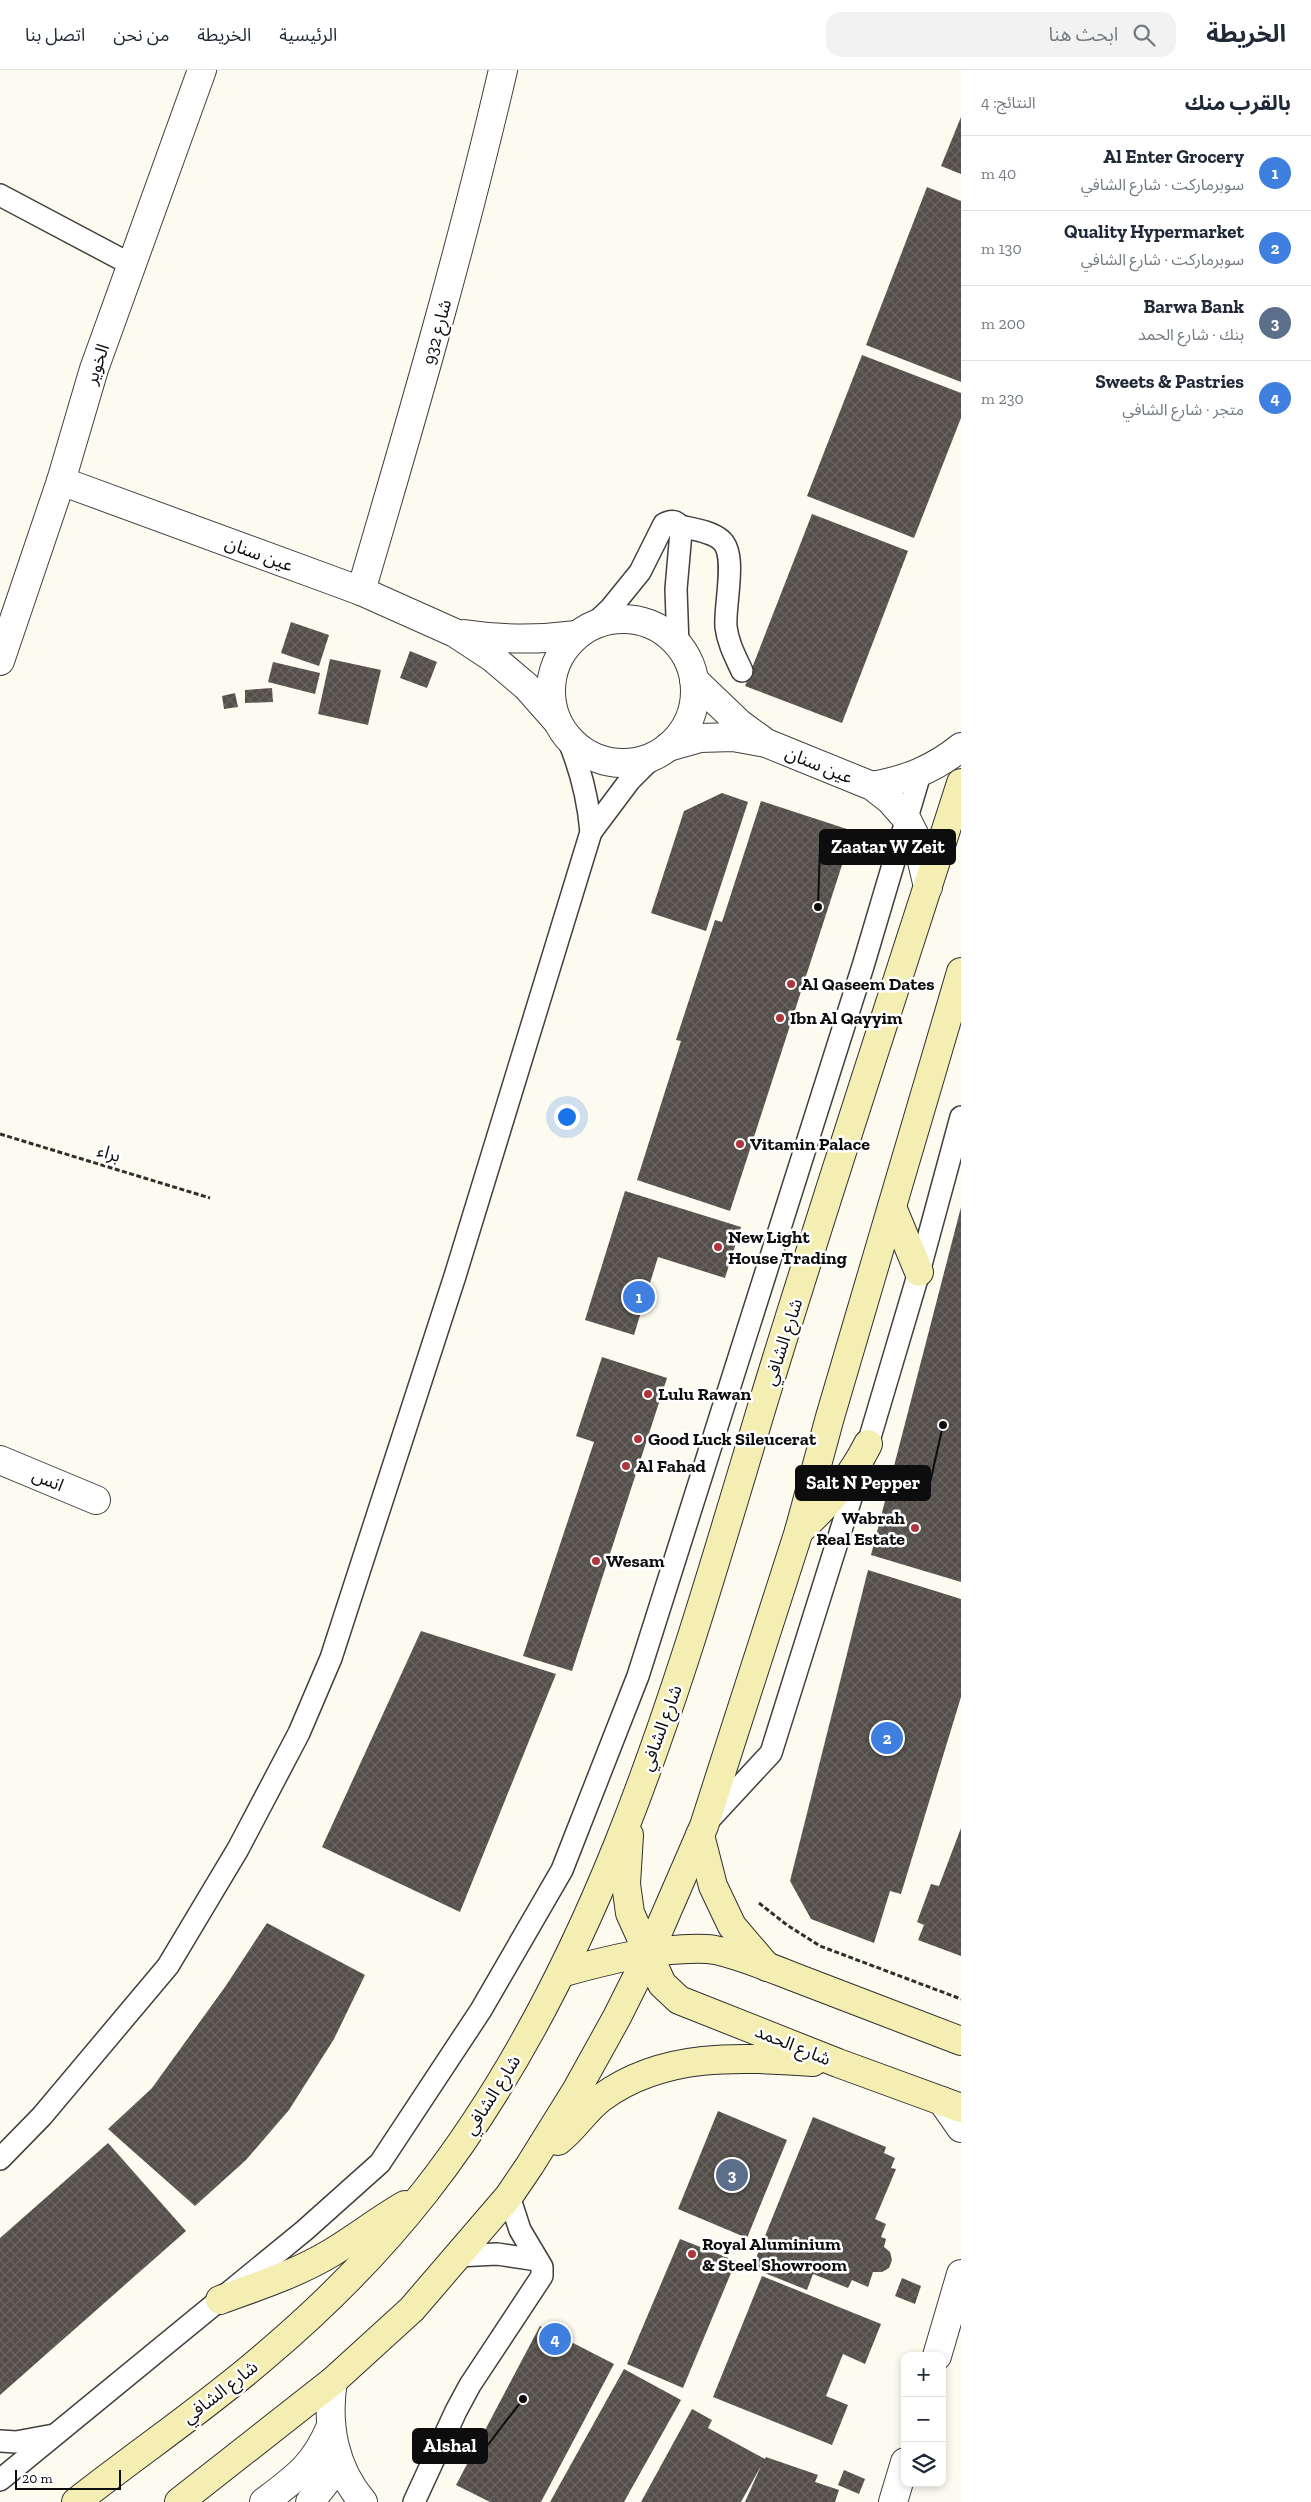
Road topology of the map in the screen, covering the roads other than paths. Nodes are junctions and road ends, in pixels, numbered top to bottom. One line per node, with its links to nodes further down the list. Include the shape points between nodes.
1 (202, 70): 4 (street, الخوير)
2 (503, 70): 7 (street, شارع 932, via 433,348)
3 (0, 195): 4 (lane)
4 (132, 265): 5 (street, الخوير, via 94,369)
5 (61, 481): 7 (street, عين سنان); 11 (street, الخوير)
6 (680, 526): 8 (lane, via 670,520 664,524 640,572 610,609); 10 (lane, via 676,589); 12 (lane, via 713,535 726,546 730,562 726,627)
7 (361, 591): 9 (street, عين سنان)
8 (585, 630): 9 (street, عين سنان, via 536,640 496,639); 10 (street, via 611,620 630,620 648,624 665,633); 14 (street, via 564,649 555,666 551,684 552,703)
9 (455, 632): 14 (street, عين سنان, via 527,687)
10 (678, 646): 13 (street)
11 (0, 661)
12 (742, 670)
13 (694, 680): 15 (street, عين سنان, via 740,724); 17 (street, via 690,717 681,733)
14 (562, 729): 17 (street, via 580,750 597,759 634,762); 22 (lane, via 580,767)
15 (766, 743): 17 (street, عين سنان, via 733,737 700,738); 20 (street, عين سنان)
16 (961, 747): 18 (street, عين سنان)
17 (661, 752): 22 (lane, via 620,793)
18 (920, 774): 20 (street, عين سنان); 21 (lane)
19 (961, 783): 23 (main road, شارع الشافي)
20 (872, 786): 21 (street, عين سنان)
21 (906, 818): 23 (street, عين سنان, via 917,840); 50 (lane, via 863,966 638,1676 562,1870 481,2010 380,2163)
22 (591, 832): 40 (lane, via 443,1314 331,1658 299,1733 238,1849 168,1966)
23 (928, 887): 32 (main road, شارع الشافي, via 765,1398 687,1656)
24 (961, 972): 26 (main road)
25 (961, 1117): 27 (lane)
26 (892, 1207): 27 (main road); 31 (main road)
27 (919, 1272): 28 (lane)
28 (868, 1444): 31 (main road, via 846,1481 824,1509); 33 (lane, via 771,1753)
29 (0, 1460): 30 (street, انس)
30 (96, 1500)
31 (799, 1532): 33 (main road)
32 (630, 1810): 34 (main road, شارع الحمد, via 627,1894 630,1913); 36 (main road, شارع الشافي)
33 (702, 1831): 34 (main road); 35 (main road, via 713,1886 732,1926)
34 (648, 1955): 35 (main road, via 710,1949); 36 (main road, via 600,1962); 38 (main road, شارع الحمد, via 662,1984 679,2000); 44 (main road, via 576,2091)
35 (767, 1967): 37 (main road)
36 (561, 1973): 45 (main road, شارع الشافي, via 482,2114)
37 (961, 2041)
38 (838, 2063): 39 (main road, شارع الحمد); 44 (main road, via 763,2058 686,2061 640,2075 600,2099)
39 (952, 2105): 41 (street)
40 (42, 2116): 42 (lane); 43 (lane)
41 (961, 2128)
42 (0, 2149)
43 (0, 2158)
44 (530, 2165): 46 (main road)
45 (424, 2194): 50 (main road, via 375,2222 332,2253 284,2278); 59 (main road, شارع الشافي, via 356,2272 265,2356)
46 (509, 2196): 47 (main road); 48 (lane, via 520,2230)
47 (457, 2256): 48 (lane, via 498,2254); 52 (main road, via 412,2309)
48 (537, 2260): 64 (lane, via 542,2267 542,2276 470,2385)
49 (960, 2285): 51 (street)
50 (220, 2300): 54 (lane)
51 (938, 2352)
52 (332, 2381): 53 (street); 60 (main road)
53 (331, 2426): 56 (street); 61 (street, via 320,2450 306,2469)
54 (56, 2434): 55 (lane, via 16,2442); 58 (lane)
55 (0, 2441)
56 (340, 2464): 62 (street); 63 (street)
57 (901, 2475): 65 (street)
58 (0, 2480)
59 (76, 2502)
60 (179, 2502)
61 (264, 2502)
62 (310, 2502)
63 (363, 2502)
64 (414, 2502)
65 (893, 2502)

